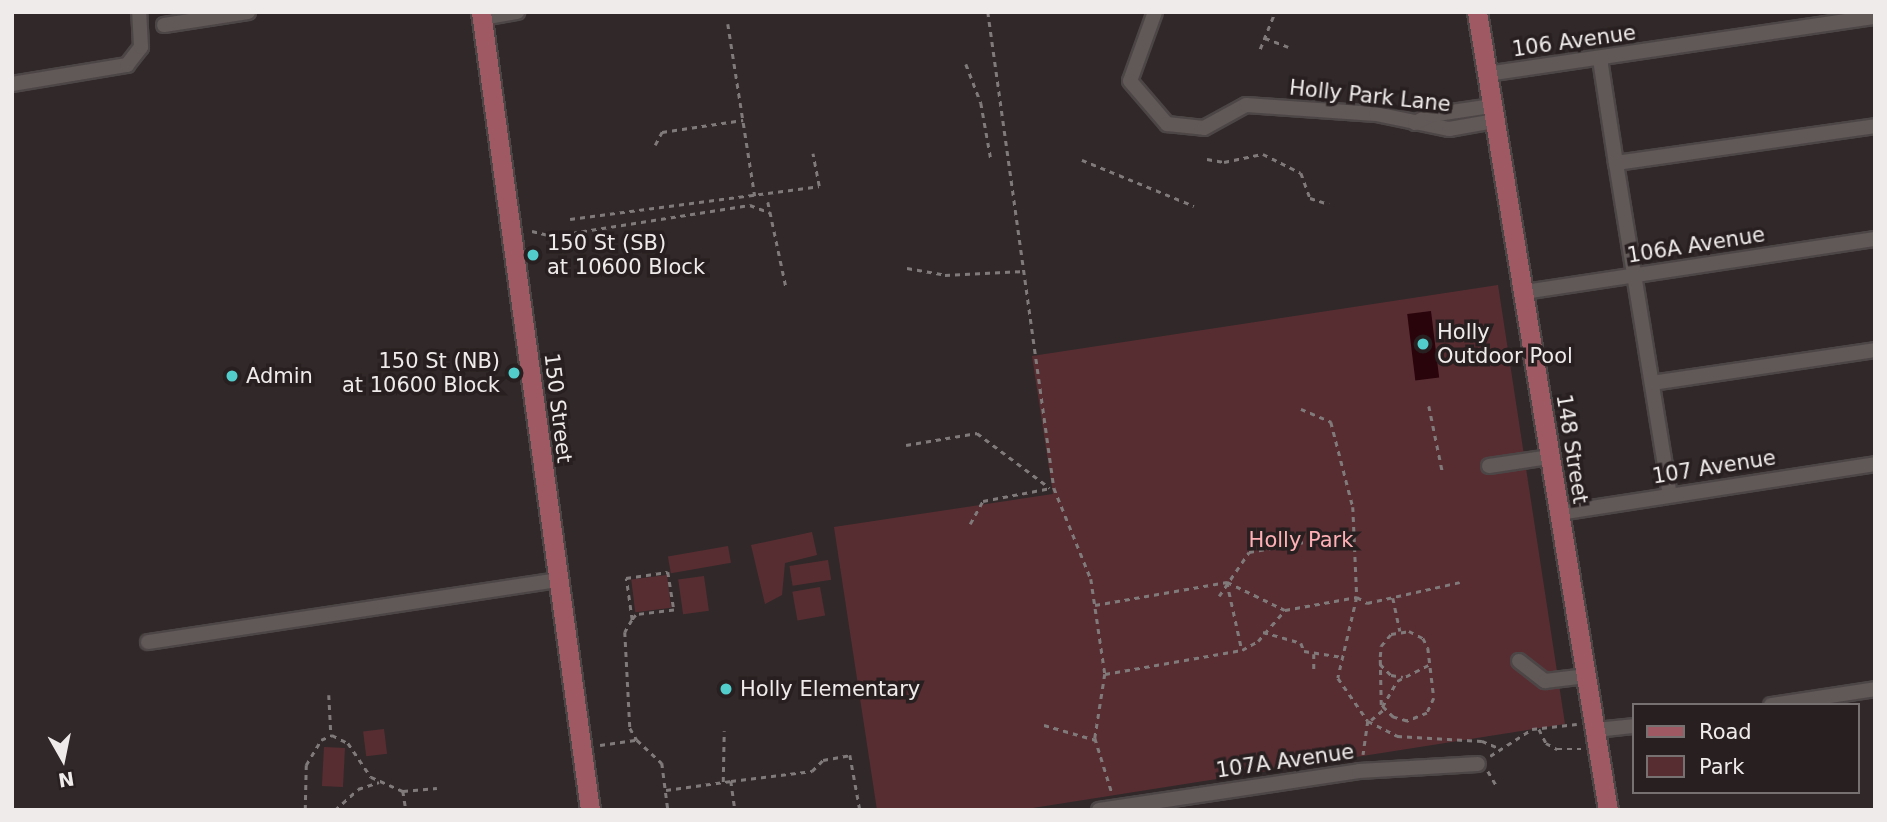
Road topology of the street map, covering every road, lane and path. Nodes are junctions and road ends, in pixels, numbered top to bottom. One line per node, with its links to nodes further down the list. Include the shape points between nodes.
1 (139, 12): 18 (street, via 141,47 127,65)
2 (248, 12): 11 (street)
3 (517, 12): 8 (street)
4 (988, 12): 37 (path)
5 (1155, 12): 19 (street, Holly Park Lane, via 1130,81 1167,124 1204,128 1246,105 1376,114 1449,129)
6 (1275, 12): 12 (path)
7 (1477, 12): 17 (main road, 148 Street)
8 (481, 15): 55 (main road, 150 Street)
9 (1875, 17): 15 (street, 106 Avenue)
10 (728, 24): 20 (path)
11 (164, 25)
12 (1265, 38): 13 (path); 14 (path)
13 (1288, 47)
14 (1260, 49)
15 (1600, 59): 17 (street, 106 Avenue); 27 (street)
16 (966, 64): 24 (path, via 981,103)
17 (1487, 74): 19 (main road, 148 Street)
18 (12, 84)
19 (1494, 113): 40 (main road, 148 Street)
20 (743, 120): 22 (path, via 662,132); 28 (path)
21 (1875, 126): 27 (street)
22 (654, 145)
23 (813, 154): 28 (path, via 818,186)
24 (990, 159)
25 (1207, 159): 30 (path, via 1224,162 1263,154 1301,173 1310,198)
26 (1082, 160): 31 (path)
27 (1616, 163): 38 (street)
28 (755, 196): 33 (path)
29 (768, 202): 32 (path)
30 (1329, 204)
31 (1194, 206)
32 (771, 213): 34 (path, via 750,205 552,236); 39 (path)
33 (570, 219)
34 (532, 231)
35 (1875, 239): 38 (street, 106A Avenue)
36 (907, 268): 37 (path, via 944,275)
37 (1025, 271): 50 (path)
38 (1632, 276): 40 (street, 106A Avenue); 42 (street)
39 (786, 287)
40 (1524, 292): 46 (main road, 148 Street)
41 (1875, 350): 42 (street)
42 (1651, 383): 51 (street)
43 (1429, 406): 49 (path)
44 (1301, 408): 54 (path, via 1331,422 1348,480)
45 (905, 445): 50 (path, via 977,433)
46 (1550, 457): 48 (street); 52 (main road, 148 Street)
47 (1875, 464): 51 (street, 107 Avenue)
48 (1489, 466)
49 (1443, 474)
50 (1052, 488): 53 (path, via 983,501); 61 (path, via 1088,570)
51 (1670, 495): 52 (street, 107 Avenue)
52 (1559, 513): 75 (main road, 148 Street)
53 (970, 524)
54 (1355, 533): 56 (path, via 1249,552); 59 (path)
55 (558, 580): 66 (street); 105 (main road, 150 Street)
56 (1227, 582): 58 (path); 61 (path); 62 (path); 67 (path)
57 (1460, 582): 60 (path)
58 (1219, 596)
59 (1357, 597): 60 (path, via 1367,603); 62 (path); 69 (path)
60 (1393, 598): 64 (path)
61 (1095, 605): 74 (path)
62 (1285, 610): 65 (path, via 1282,619 1272,621)
63 (632, 620): 63 (path, via 636,615 674,610 668,572 626,578); 88 (path, via 625,632 624,650 630,728)
64 (1400, 631): 71 (path, via 1381,646); 72 (path, via 1423,638)
65 (1263, 632): 67 (path, via 1258,641); 68 (path, via 1301,643 1304,651)
66 (148, 642)
67 (1242, 650): 74 (path)
68 (1314, 654): 69 (path); 73 (path)
69 (1344, 657): 81 (path, via 1338,678)
70 (1519, 661): 75 (street, via 1545,681)
71 (1380, 663): 76 (path, via 1391,675); 80 (path)
72 (1432, 663): 76 (path); 80 (path, via 1434,698 1427,713 1407,721)
73 (1314, 671)
74 (1105, 674): 89 (path)
75 (1587, 676): 85 (main road, 148 Street)
76 (1403, 677): 80 (path)
77 (1875, 689): 79 (street)
78 (329, 695): 87 (path)
79 (1784, 703)
80 (1383, 708): 81 (path)
81 (1370, 721): 92 (path, via 1397,736 1482,741); 94 (path)
82 (1044, 725): 89 (path)
83 (1632, 726): 85 (street)
84 (1539, 728): 85 (path, via 1573,723); 91 (path, via 1546,743 1557,749); 92 (path)
85 (1596, 730): 110 (main road, 148 Street)
86 (724, 732): 97 (path)
87 (331, 735): 96 (path, via 348,743); 102 (path, via 321,740 306,765)
88 (637, 740): 90 (path); 99 (path, via 662,763)
89 (1096, 740): 101 (path)
90 (600, 745)
91 (1584, 748)
92 (1500, 749): 93 (path)
93 (1478, 764): 109 (street, 107A Avenue, via 1359,771)
94 (1360, 765)
95 (732, 781): 97 (path); 107 (path); 108 (path, via 812,771 823,760 850,755)
96 (379, 782): 100 (path); 103 (path, via 358,789)
97 (723, 782): 99 (path)
98 (437, 788): 100 (path)
99 (666, 790): 106 (path)
100 (402, 791): 104 (path)
101 (1114, 798)
102 (305, 810)
103 (335, 810)
104 (407, 810)
105 (590, 810)
106 (668, 810)
107 (735, 810)
108 (860, 810)
109 (1099, 810)
110 (1608, 810)

